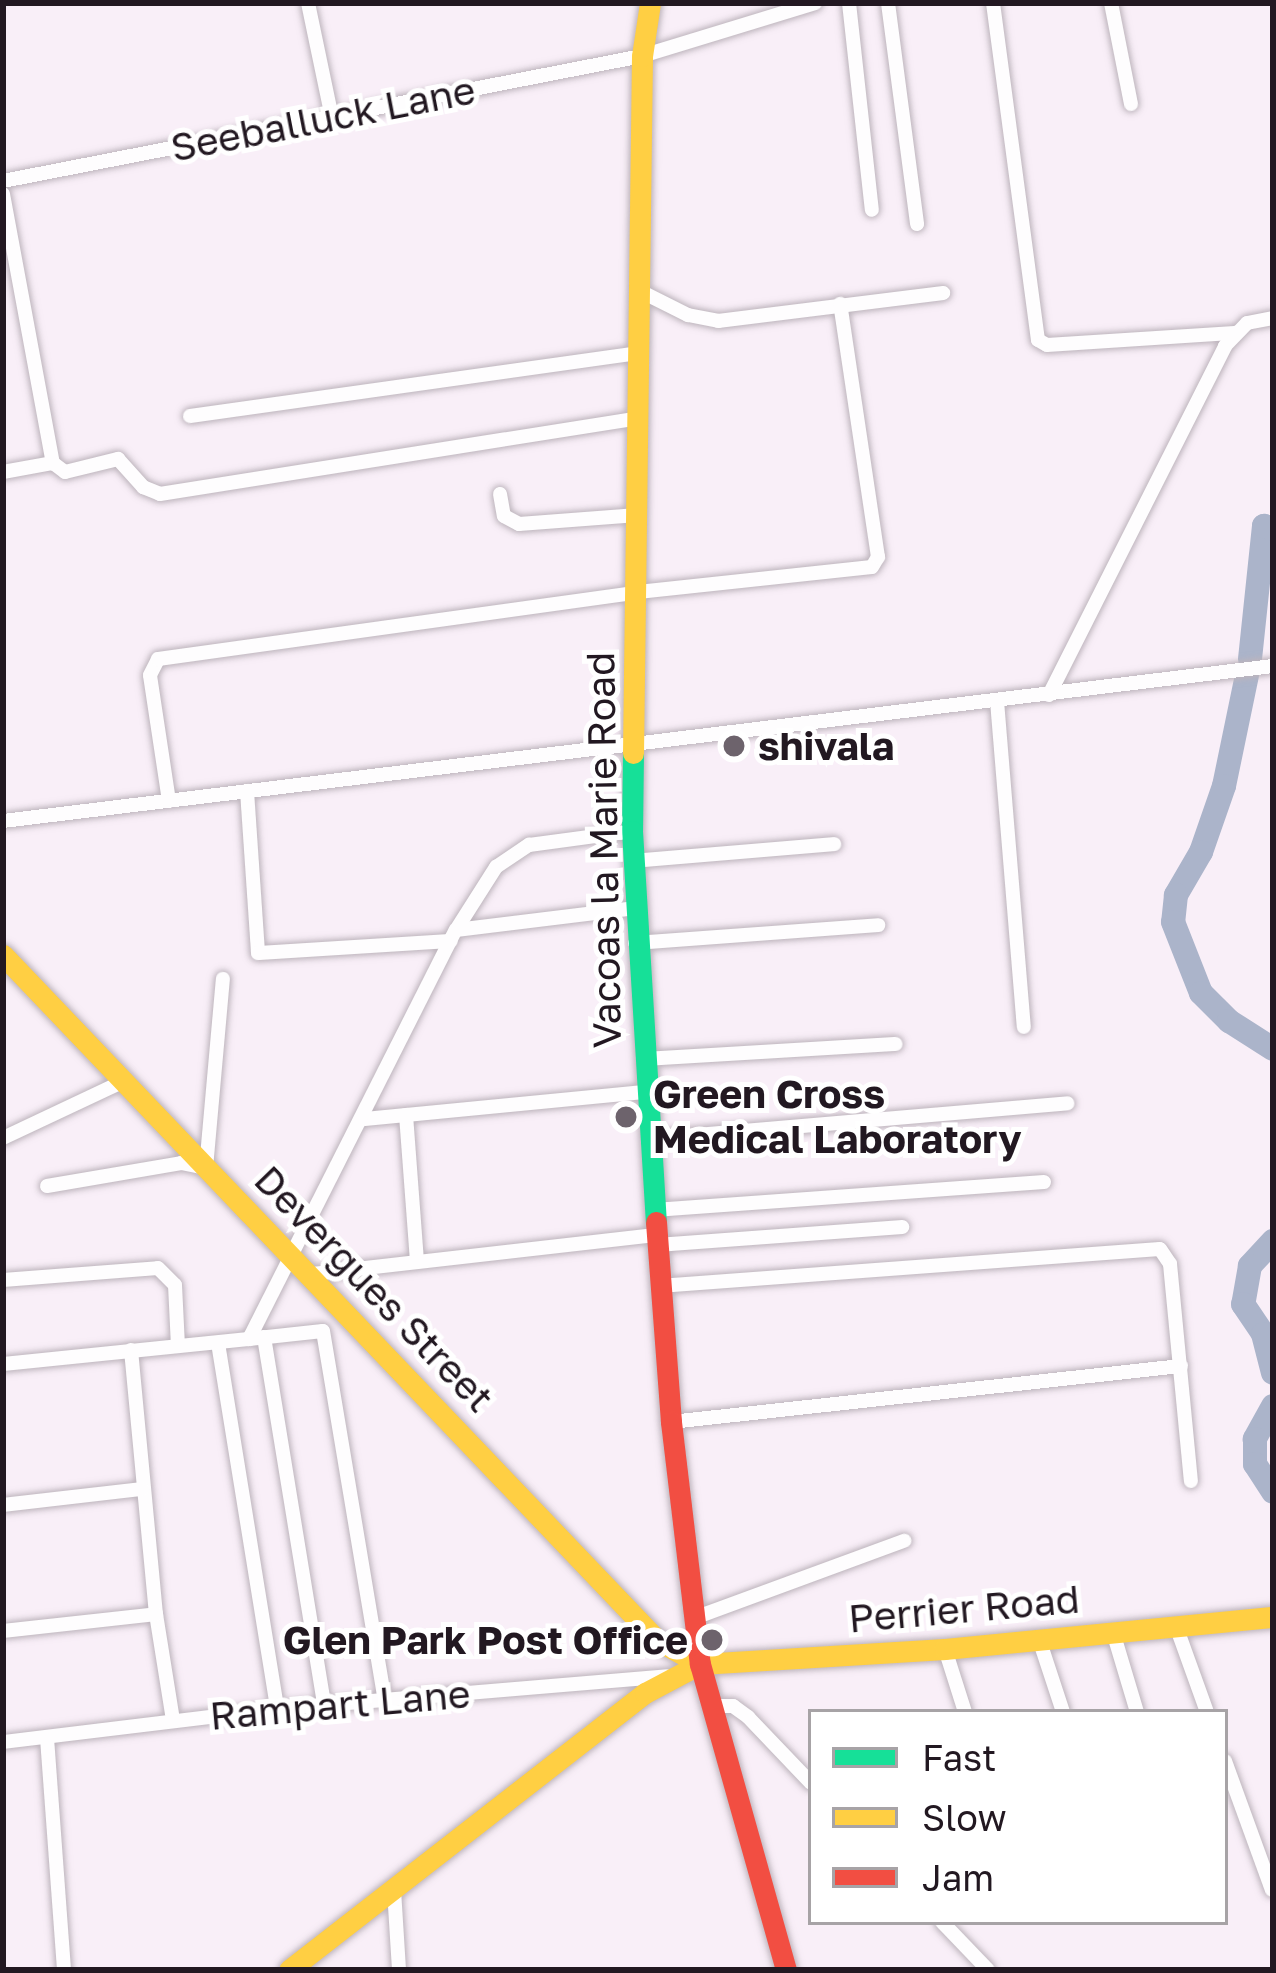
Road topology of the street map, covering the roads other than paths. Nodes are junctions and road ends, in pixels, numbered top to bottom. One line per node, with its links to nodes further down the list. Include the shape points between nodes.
1 (308, 3): 10 (street)
2 (650, 3): 8 (main road, Vacoas la Marie Road)
3 (815, 3): 8 (street, Seeballuck Lane)
4 (849, 3): 13 (street)
5 (888, 3): 14 (street)
6 (993, 3): 19 (street, via 1038,340)
7 (1111, 3): 9 (street)
8 (643, 56): 10 (street, Seeballuck Lane); 15 (main road, Vacoas la Marie Road)
9 (1132, 104)
10 (332, 118): 11 (street, Seeballuck Lane)
11 (3, 181)
12 (3, 194): 23 (street)
13 (872, 210)
14 (917, 224)
15 (640, 292): 17 (street, via 718,321); 20 (main road, Vacoas la Marie Road)
16 (943, 292): 17 (street)
17 (840, 304): 27 (street, via 876,564)
18 (1273, 318): 19 (street)
19 (1235, 333): 29 (street)
20 (640, 353): 21 (street); 22 (main road, Vacoas la Marie Road)
21 (190, 416)
22 (640, 418): 23 (street, via 160,494 143,488 118,459 65,472); 26 (main road, Vacoas la Marie Road)
23 (53, 464): 24 (street)
24 (3, 472)
25 (500, 494): 26 (street, via 504,516 519,524)
26 (638, 515): 27 (main road, Vacoas la Marie Road)
27 (638, 592): 31 (main road, Vacoas la Marie Road); 33 (street, via 158,659 150,675)
28 (1273, 666): 29 (street)
29 (1048, 695): 30 (street)
30 (997, 701): 31 (street); 44 (street)
31 (636, 742): 32 (street); 35 (main road, Vacoas la Marie Road)
32 (247, 791): 33 (street); 40 (street, via 258,953)
33 (169, 801): 34 (street)
34 (3, 821)
35 (632, 832): 37 (main road, Vacoas la Marie Road); 40 (street, via 530,844 496,867)
36 (834, 844): 37 (street)
37 (633, 861): 38 (main road, Vacoas la Marie Road)
38 (634, 908): 40 (street); 41 (main road, Vacoas la Marie Road)
39 (878, 925): 41 (street)
40 (453, 936): 51 (street)
41 (635, 943): 46 (main road, Vacoas la Marie Road)
42 (3, 955): 47 (main road, Devergues Street)
43 (223, 979): 54 (street)
44 (1024, 1027)
45 (896, 1044): 46 (street)
46 (643, 1059): 48 (main road, Vacoas la Marie Road)
47 (124, 1081): 52 (street); 54 (main road, Devergues Street)
48 (645, 1092): 50 (street); 53 (main road, Vacoas la Marie Road)
49 (1067, 1103): 53 (street)
50 (406, 1115): 51 (street); 61 (street)
51 (364, 1119): 60 (street)
52 (3, 1138)
53 (651, 1139): 57 (main road, Vacoas la Marie Road)
54 (206, 1168): 56 (street, via 181,1163); 60 (main road, Devergues Street)
55 (1044, 1182): 57 (street)
56 (47, 1186)
57 (654, 1210): 59 (main road, Vacoas la Marie Road)
58 (902, 1227): 59 (street)
59 (656, 1240): 61 (street); 64 (main road, Vacoas la Marie Road)
60 (293, 1253): 62 (main road, Devergues Street); 67 (street)
61 (417, 1262): 62 (street)
62 (313, 1274): 65 (main road, Devergues Street)
63 (3, 1280): 69 (street, via 158,1268 175,1285)
64 (659, 1286): 72 (street, via 1164,1251); 73 (main road, Vacoas la Marie Road)
65 (361, 1326): 66 (street); 86 (main road, Devergues Street, via 658,1640)
66 (323, 1331): 67 (street); 88 (street)
67 (257, 1338): 68 (street); 89 (street)
68 (218, 1343): 69 (street); 91 (street)
69 (178, 1346): 70 (street)
70 (131, 1350): 71 (street); 75 (street)
71 (3, 1364)
72 (1181, 1366): 73 (street); 74 (street)
73 (671, 1422): 79 (main road, Vacoas la Marie Road)
74 (1191, 1480)
75 (142, 1489): 76 (street); 78 (street)
76 (3, 1505)
77 (904, 1541): 79 (street)
78 (156, 1614): 82 (street); 96 (street)
79 (697, 1617): 86 (main road, Vacoas la Marie Road)
80 (1273, 1617): 81 (main road, Perrier Road)
81 (1176, 1626): 83 (main road, Perrier Road); 95 (street)
82 (3, 1631)
83 (1113, 1632): 84 (main road, Perrier Road); 94 (street)
84 (1040, 1640): 85 (main road, Perrier Road); 93 (street)
85 (945, 1649): 86 (main road, Perrier Road); 92 (street)
86 (700, 1664): 87 (main road); 90 (main road, Vacoas la Marie Road)
87 (679, 1676): 88 (street, Rampart Lane); 101 (main road, via 645,1694)
88 (386, 1700): 89 (street, Rampart Lane)
89 (323, 1705): 91 (street, Rampart Lane)
90 (715, 1706): 100 (street, via 748,1717); 107 (main road, Vacoas la Marie Road)
91 (277, 1709): 96 (street, Rampart Lane)
92 (964, 1709)
93 (1063, 1709)
94 (1136, 1709)
95 (1207, 1709)
96 (173, 1720): 97 (street, Rampart Lane)
97 (47, 1738): 98 (street, Rampart Lane); 104 (street)
98 (3, 1742)
99 (1228, 1769): 102 (street)
100 (808, 1780)
101 (394, 1890): 105 (main road); 106 (street)
102 (1271, 1890)
103 (945, 1925): 108 (street)
104 (64, 1970)
105 (289, 1970)
106 (398, 1970)
107 (785, 1970)
108 (988, 1970)

